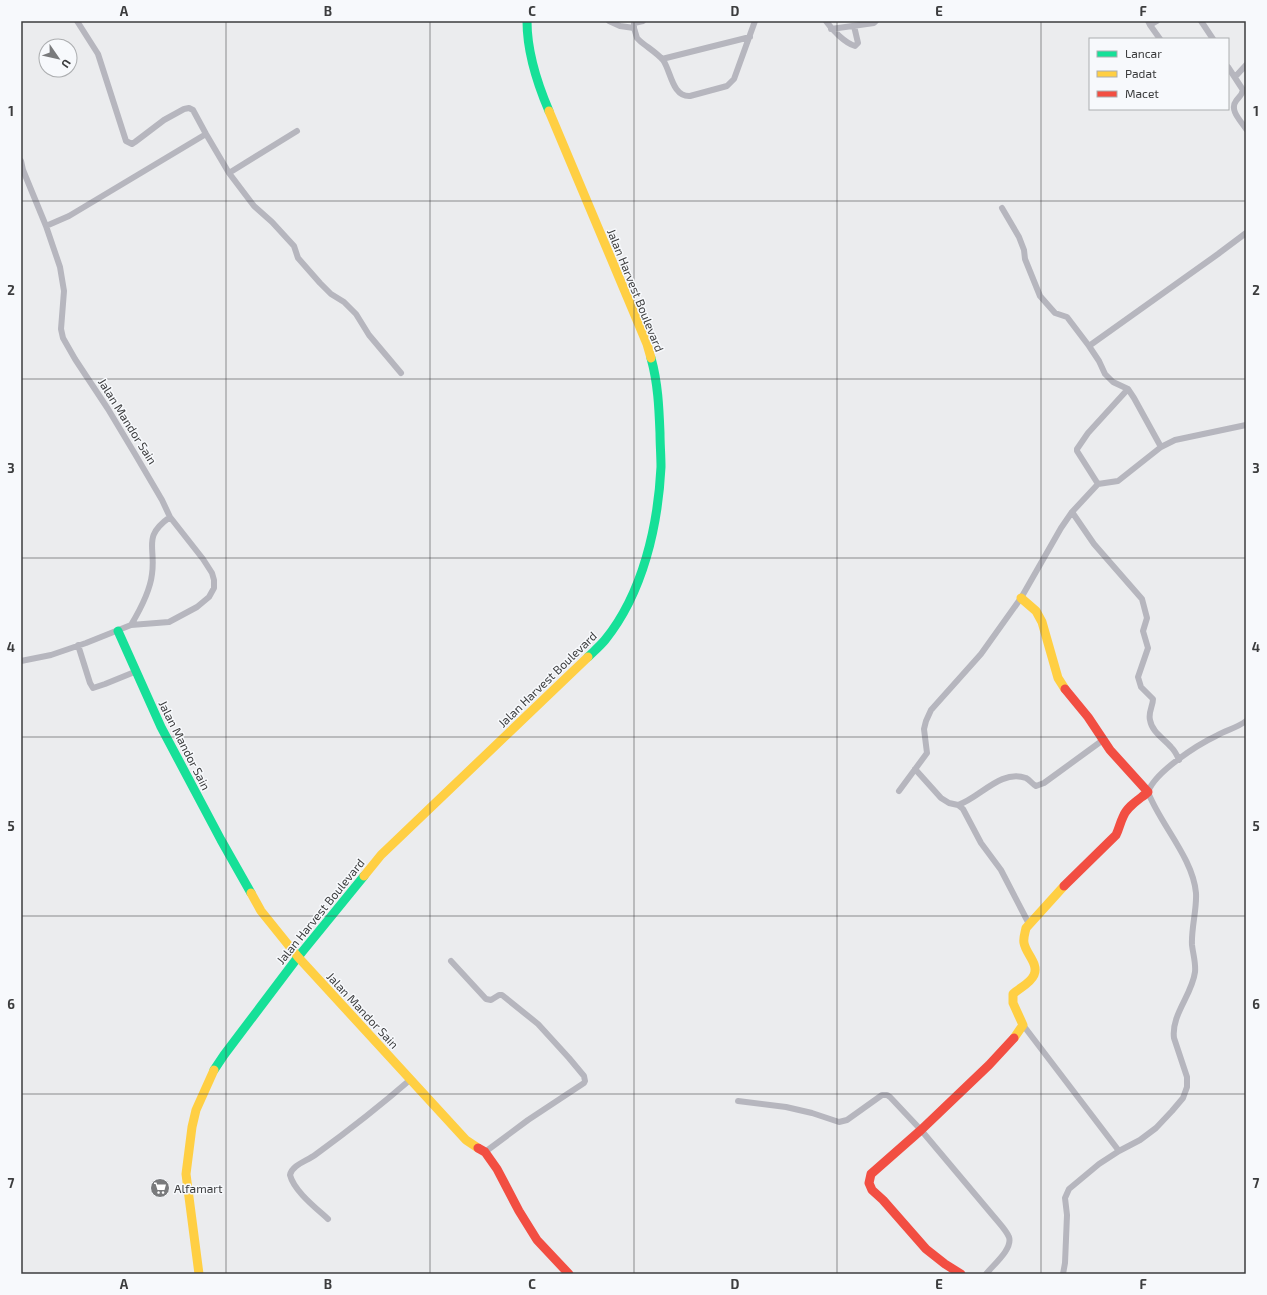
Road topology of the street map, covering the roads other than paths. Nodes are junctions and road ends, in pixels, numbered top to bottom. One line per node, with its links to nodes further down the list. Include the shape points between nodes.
1 (77, 21): 23 (street, via 98,54 126,141 132,144 184,108 193,110)
2 (527, 21): 51 (street, Jalan Harvest Boulevard, via 532,62 542,94 647,344 654,370 659,405 661,466 654,527 638,580 617,623 604,641 381,855)
3 (609, 21): 11 (street, via 620,26)
4 (643, 21): 11 (street)
5 (755, 21): 14 (street)
6 (826, 21): 13 (street)
7 (876, 21): 12 (street)
8 (1157, 21): 10 (street)
9 (1201, 21): 16 (street)
10 (1149, 23): 15 (street)
11 (634, 24): 17 (street, via 637,38)
12 (854, 26): 13 (street); 13 (street, via 858,43 855,46)
13 (831, 29)
14 (750, 37): 17 (street); 17 (street, via 734,79 727,86 690,96 679,92)
15 (1159, 38)
16 (1212, 38)
17 (662, 59)
18 (1246, 65): 20 (street)
19 (1229, 68): 20 (street)
20 (1235, 77): 21 (street, via 1243,93 1233,108)
21 (1246, 129)
22 (296, 131): 25 (street)
23 (206, 134): 25 (street); 27 (street, via 69,216)
24 (21, 161): 27 (street, Jalan Mandor Sain)
25 (229, 173): 30 (street, via 254,206 294,246 298,258 320,283 356,314 369,335)
26 (1002, 208): 29 (street, via 1019,238 1040,296 1055,313 1067,317)
27 (46, 226): 36 (street, Jalan Mandor Sain, via 60,267 64,291 61,329 63,338 108,409)
28 (1246, 233): 29 (street)
29 (1089, 346): 31 (street, via 1105,374 1113,382)
30 (401, 373)
31 (1128, 389): 33 (street); 34 (street, via 1077,449)
32 (1246, 425): 33 (street, via 1175,440)
33 (1161, 447): 34 (street, via 1118,481)
34 (1098, 484): 35 (street)
35 (1072, 512): 37 (street); 45 (street, via 1094,544 1142,599 1147,618 1143,632 1148,648 1139,672 1139,683 1153,699 1149,715 1151,724)
36 (170, 517): 38 (street, via 155,530 152,540 152,574 142,605); 38 (street, Jalan Mandor Sain, via 212,573 214,588 198,607 169,622)
37 (1021, 598): 44 (street, via 1036,611 1042,622 1058,678); 46 (street, via 981,654 931,710 924,729 927,754)
38 (131, 626): 39 (street)
39 (118, 631): 40 (street); 42 (street, Jalan Mandor Sain)
40 (78, 645): 41 (street, via 51,655); 42 (street, via 93,688)
41 (21, 661)
42 (137, 671): 51 (street, Jalan Mandor Sain, via 162,727 234,864 262,911)
43 (1246, 721): 45 (street, via 1200,744)
44 (1103, 740): 48 (street); 49 (street, via 1044,783 1036,786 1027,778 1006,778)
45 (1179, 760): 48 (street, via 1165,770)
46 (915, 769): 47 (street); 49 (street, via 941,798)
47 (899, 790)
48 (1148, 792): 50 (street, via 1124,814 1116,835); 57 (street, via 1191,871 1196,894 1192,945 1195,973 1174,1026 1187,1076 1187,1087 1183,1098 1156,1128)
49 (958, 805): 50 (street, via 964,809 981,843 1001,870)
50 (1029, 924): 53 (street, via 1023,934 1024,945 1033,961 1034,975 1016,990 1012,997)
51 (298, 957): 54 (street, Jalan Mandor Sain); 60 (street, Jalan Harvest Boulevard, via 224,1055 212,1074 196,1110 186,1174)
52 (451, 961): 58 (street, via 486,999 491,1000 502,995 538,1024 584,1076 585,1081)
53 (1023, 1025): 56 (street, via 1010,1043); 57 (street)
54 (411, 1079): 58 (street, Jalan Mandor Sain, via 466,1140); 59 (street, via 373,1112 291,1171 290,1176 295,1185)
55 (738, 1101): 56 (street, via 786,1107 839,1122 848,1120 885,1095 890,1097)
56 (921, 1130): 62 (street, via 871,1174 870,1187 926,1249); 63 (street, via 1009,1237 1010,1242 1005,1252)
57 (1119, 1151): 64 (street, via 1085,1175 1066,1193)
58 (485, 1152): 61 (street, Jalan Mandor Sain, via 537,1240)
59 (328, 1218)
60 (199, 1274)
61 (569, 1274)
62 (961, 1274)
63 (986, 1274)
64 (1063, 1274)

